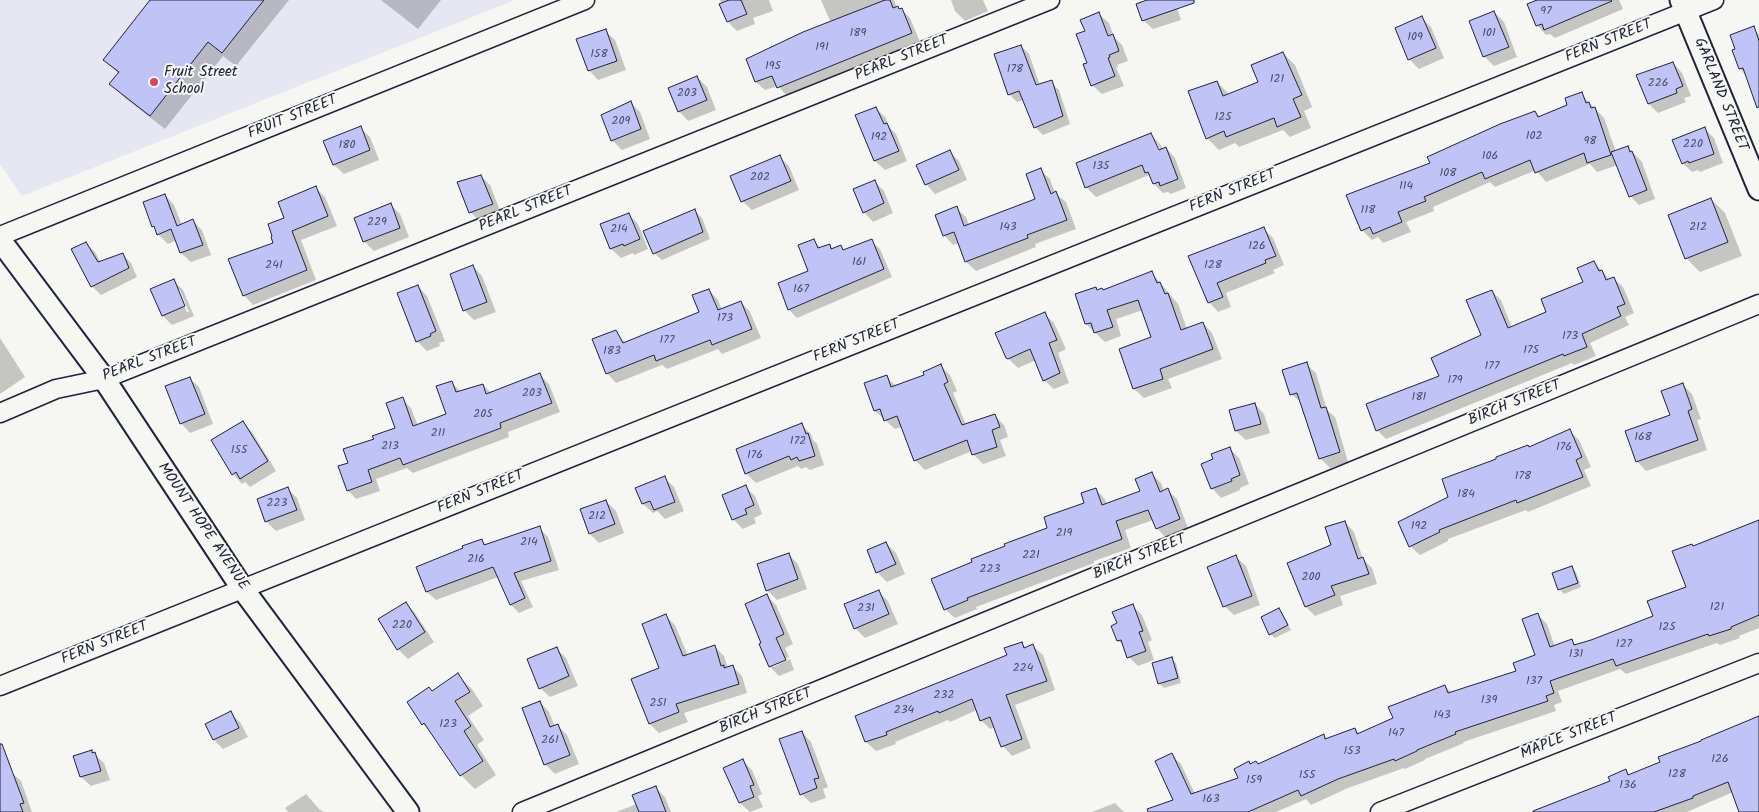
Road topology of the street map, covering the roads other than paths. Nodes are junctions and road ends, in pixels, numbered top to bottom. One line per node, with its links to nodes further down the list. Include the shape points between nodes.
1 (585, 0): 6 (street, FRUIT STREET)
2 (1050, 0): 9 (street, PEARL STREET)
3 (1714, 0): 4 (street, FERN STREET)
4 (1684, 6): 5 (street, GARLAND STREET); 11 (street, FERN STREET)
5 (1759, 189)
6 (0, 236)
7 (0, 240): 9 (street, MOUNT HOPE AVENUE)
8 (1759, 304): 15 (street, BIRCH STREET)
9 (104, 379): 10 (street, PEARL STREET, via 56,389); 11 (street, MOUNT HOPE AVENUE)
10 (0, 412)
11 (242, 588): 13 (street, FERN STREET); 14 (street, MOUNT HOPE AVENUE)
12 (1759, 663): 16 (street, MAPLE STREET)
13 (0, 686)
14 (408, 812)
15 (522, 812)
16 (1380, 812)

